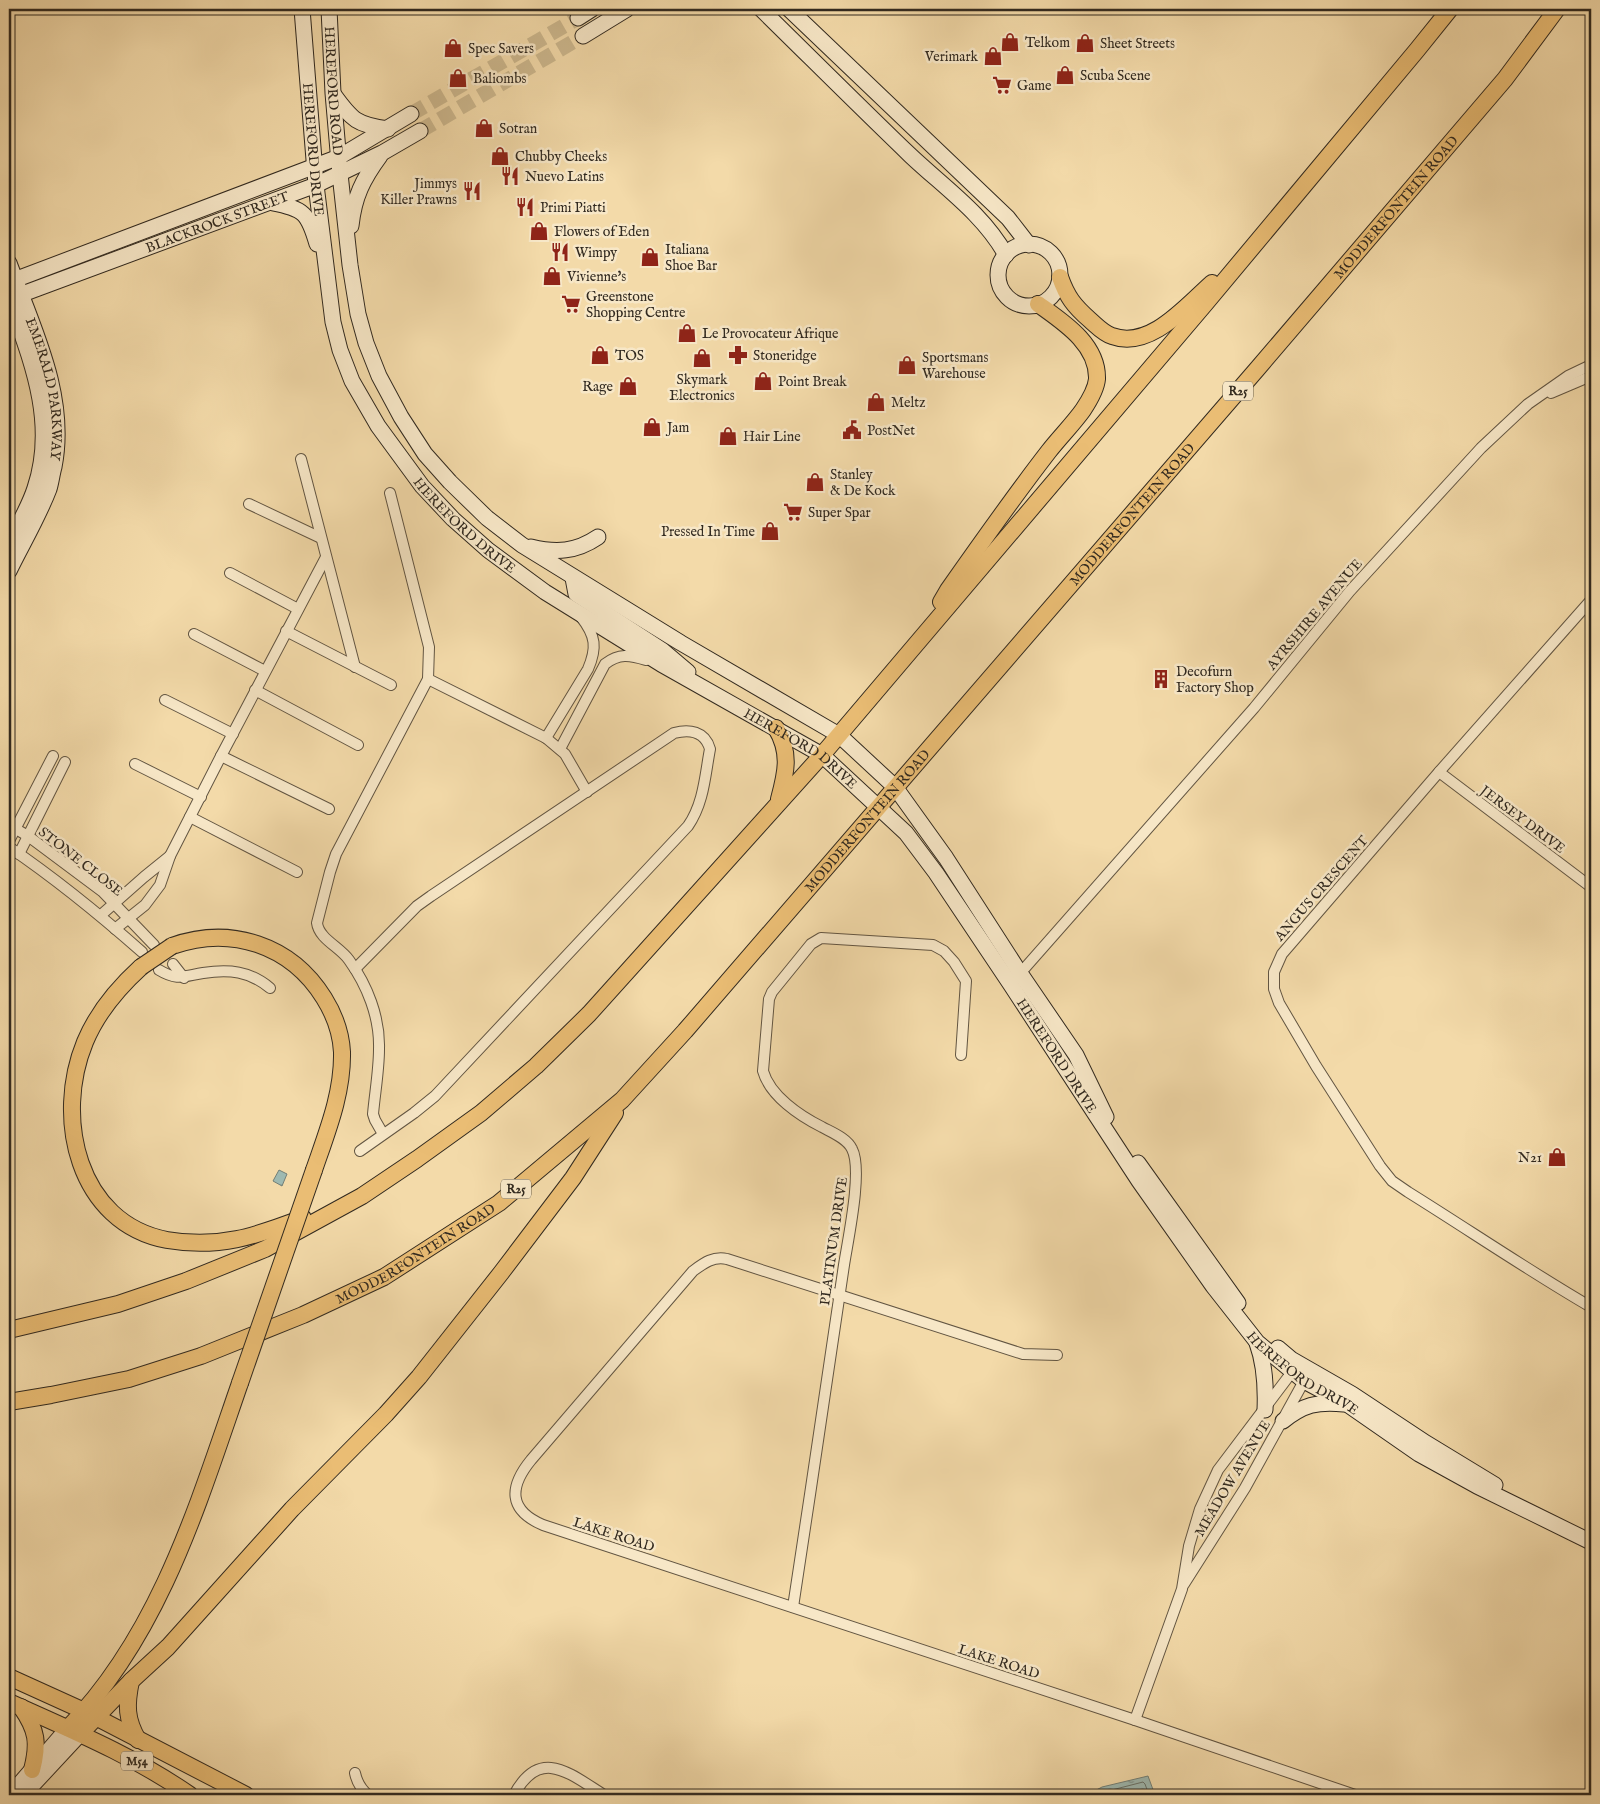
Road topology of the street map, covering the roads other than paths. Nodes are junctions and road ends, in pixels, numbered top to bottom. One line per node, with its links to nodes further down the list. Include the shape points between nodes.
1 (302, 9): 17 (street, HEREFORD DRIVE)
2 (329, 9): 11 (street, HEREFORD ROAD)
3 (592, 9): 9 (street)
4 (627, 9): 10 (street)
5 (760, 9): 23 (street, via 973,211 990,229)
6 (789, 9): 22 (street, via 1008,218)
7 (1450, 9): 21 (main road)
8 (1557, 9): 71 (main road, MODDERFONTEIN ROAD / R25, via 1505,78)
9 (578, 18)
10 (583, 36)
11 (333, 94): 13 (street, via 355,120); 16 (street, HEREFORD ROAD)
12 (411, 114): 13 (street, BLACKROCK STREET)
13 (388, 129): 16 (street, BLACKROCK STREET)
14 (420, 130): 15 (street, BLACKROCK STREET)
15 (382, 153): 18 (street, BLACKROCK STREET); 25 (street, via 357,196 352,220)
16 (339, 156): 17 (street, BLACKROCK STREET); 18 (street, HEREFORD ROAD)
17 (314, 166): 19 (street, HEREFORD DRIVE); 27 (street, BLACKROCK STREET)
18 (340, 174): 19 (street, BLACKROCK STREET); 25 (street, HEREFORD DRIVE)
19 (316, 185): 20 (street, BLACKROCK STREET); 28 (street, HEREFORD DRIVE)
20 (272, 203): 28 (street, via 294,207 306,217 314,234); 29 (street, BLACKROCK STREET)
21 (1256, 243): 26 (main road, via 1177,314 1144,336 1127,338 1102,331 1073,305); 50 (main road)
22 (1029, 245): 23 (street, via 1016,247); 26 (street, via 1037,245 1054,257)
23 (1006, 255): 30 (street, via 998,269 998,279 1006,296 1023,305)
24 (9, 263): 27 (street, EMERALD PARKWAY)
25 (350, 264): 40 (street, HEREFORD DRIVE, via 366,342 379,376 401,417 425,454 450,482 487,518)
26 (1060, 277): 30 (street, via 1052,296)
27 (12, 281): 29 (street, EMERALD PARKWAY)
28 (330, 294): 47 (street, HEREFORD DRIVE, via 340,350 352,381 378,426 422,486 488,550)
29 (12, 298): 39 (street, EMERALD PARKWAY, via 37,380 44,447 35,488); 42 (street, EMERALD PARKWAY, via 48,369 58,426 50,488)
30 (1038, 304): 50 (main road, via 1079,337 1094,357 1097,380 1094,392 948,590)
31 (1591, 365): 33 (street, AYRSHIRE AVENUE, via 1568,376)
32 (1591, 376): 33 (street, AYRSHIRE AVENUE)
33 (1528, 404): 96 (street, AYRSHIRE AVENUE, via 1481,448 1350,591 1254,708)
34 (301, 459): 38 (street)
35 (390, 493): 54 (street, via 429,647)
36 (248, 504): 38 (street)
37 (598, 537): 40 (street, via 582,546 555,552)
38 (321, 538): 41 (street)
39 (9, 543)
40 (522, 545): 44 (street, HEREFORD DRIVE)
41 (326, 557): 46 (street); 52 (street)
42 (9, 571)
43 (230, 573): 46 (street)
44 (573, 578): 56 (street, via 576,594 662,650); 61 (street, HEREFORD DRIVE)
45 (1590, 603): 70 (street, ANGUS CRESCENT)
46 (298, 609): 48 (street)
47 (578, 613): 51 (street, HEREFORD DRIVE); 62 (street, via 593,638 593,653 588,669)
48 (286, 631): 52 (street); 53 (street)
49 (194, 634): 53 (street)
50 (924, 634): 61 (main road)
51 (661, 664): 56 (street, HEREFORD DRIVE); 64 (street, via 622,655 604,664)
52 (355, 667): 55 (street)
53 (265, 671): 57 (street)
54 (428, 680): 62 (street); 93 (street, via 336,854 317,923 321,934 342,951)
55 (391, 685)
56 (698, 685): 59 (street, HEREFORD DRIVE)
57 (255, 690): 60 (street); 63 (street)
58 (165, 700): 60 (street)
59 (776, 728): 65 (street, HEREFORD DRIVE); 74 (main road, via 785,746 786,760)
60 (232, 734): 67 (street)
61 (839, 734): 65 (main road); 71 (street, HEREFORD DRIVE)
62 (546, 738): 64 (street)
63 (358, 745)
64 (560, 749): 72 (street)
65 (822, 755): 74 (main road); 75 (street, HEREFORD DRIVE)
66 (53, 756): 78 (street)
67 (221, 756): 73 (street); 76 (street)
68 (65, 762): 79 (street)
69 (135, 764): 73 (street)
70 (1439, 772): 85 (street, JERSEY DRIVE); 104 (street, ANGUS CRESCENT, via 1282,954 1274,972 1274,989 1316,1066 1392,1181 1534,1274)
71 (895, 787): 75 (main road, MODDERFONTEIN ROAD / R25); 96 (street, HEREFORD DRIVE, via 946,858)
72 (587, 792): 93 (street, via 417,906); 100 (street, via 674,733 693,731 708,742 710,749 701,801 688,826 435,1096)
73 (201, 797): 77 (street)
74 (777, 804): 102 (main road, via 589,1014 536,1066 481,1113)
75 (878, 806): 96 (street, HEREFORD DRIVE, via 906,833); 99 (main road, MODDERFONTEIN ROAD / R25)
76 (329, 809)
77 (190, 817): 83 (street); 84 (street)
78 (12, 827): 79 (street, STONE CLOSE); 80 (street)
79 (28, 836): 82 (street); 86 (street, STONE CLOSE)
80 (9, 841)
81 (9, 847): 82 (street)
82 (19, 854): 87 (street)
83 (170, 856): 86 (street); 88 (street, via 153,896)
84 (297, 872)
85 (1591, 887)
86 (114, 902): 87 (street); 88 (street, STONE CLOSE)
87 (101, 915): 89 (street)
88 (130, 918): 89 (street); 90 (street, STONE CLOSE)
89 (116, 929): 91 (street)
90 (154, 945)
91 (141, 960): 102 (main road, via 96,1018 73,1082 72,1130 76,1151 82,1170 105,1205 138,1230 167,1240 230,1242 276,1229); 120 (main road, bridge, via 188,940 208,938 235,938 260,944 285,956 305,972 330,1008 342,1051 341,1074 331,1120 202,1491 161,1594)
92 (173, 964): 95 (street)
93 (355, 969): 100 (street, via 374,1010 379,1050 373,1114)
94 (159, 970): 95 (street, via 168,976)
95 (184, 978): 97 (street, via 214,971 238,972 258,978)
96 (1016, 979): 106 (street, HEREFORD DRIVE, via 1139,1181); 108 (street, HEREFORD DRIVE, via 1076,1055 1109,1122 1243,1310 1260,1332)
97 (270, 988)
98 (961, 1055): 103 (street, PLATINUM DRIVE, via 966,981 944,951 933,945 821,938 811,944 772,992 763,1072 766,1080 774,1093 808,1120 840,1136 852,1147 856,1159 855,1189)
99 (622, 1100): 109 (main road, MODDERFONTEIN ROAD / R25, via 499,1203 384,1276 303,1315 201,1356 129,1379); 118 (main road, via 573,1178 418,1377 292,1509 168,1647)
100 (383, 1134): 101 (street)
101 (360, 1151)
102 (362, 1196): 105 (main road, via 265,1249 186,1281 118,1304)
103 (840, 1294): 107 (street, LAKE ROAD, via 1023,1354); 116 (street, PLATINUM DRIVE); 116 (street, LAKE ROAD, via 727,1258 710,1259 693,1272 531,1460 516,1485 515,1496 524,1514 537,1523)
104 (1591, 1307)
105 (9, 1330)
106 (1257, 1342): 108 (street, HEREFORD DRIVE); 111 (street, via 1265,1378)
107 (1057, 1355)
108 (1301, 1372): 110 (street, HEREFORD DRIVE); 111 (street, MEADOW AVENUE, via 1277,1393); 112 (street, MEADOW AVENUE); 113 (street, HEREFORD DRIVE, via 1352,1394)
109 (9, 1402)
110 (1348, 1404): 112 (street, via 1308,1405); 113 (street, HEREFORD DRIVE, via 1419,1454)
111 (1265, 1410): 115 (street, MEADOW AVENUE, via 1218,1470 1200,1509 1189,1546)
112 (1283, 1421): 115 (street, MEADOW AVENUE)
113 (1540, 1516): 114 (street, HEREFORD DRIVE)
114 (1591, 1542)
115 (1182, 1589): 121 (street, MEADOW AVENUE)
116 (793, 1606): 121 (street, LAKE ROAD)
117 (9, 1677): 120 (main road, M54)
118 (131, 1682): 120 (main road); 123 (main road, via 128,1720)
119 (15, 1704): 122 (main road, M54); 124 (main road, via 32,1724 35,1734 36,1755)
120 (90, 1715): 122 (main road); 123 (main road, M54)
121 (1135, 1720): 133 (street, LAKE ROAD)
122 (74, 1731): 124 (street); 127 (street); 128 (main road, M54, via 133,1759)
123 (138, 1740): 129 (main road, M54)
124 (32, 1770): 126 (street)
125 (355, 1773): 130 (street, via 356,1780)
126 (10, 1795)
127 (23, 1795)
128 (190, 1795)
129 (246, 1795)
130 (368, 1795)
131 (514, 1795): 132 (street, via 529,1774 548,1767 569,1773)
132 (604, 1795)
133 (1356, 1795)

